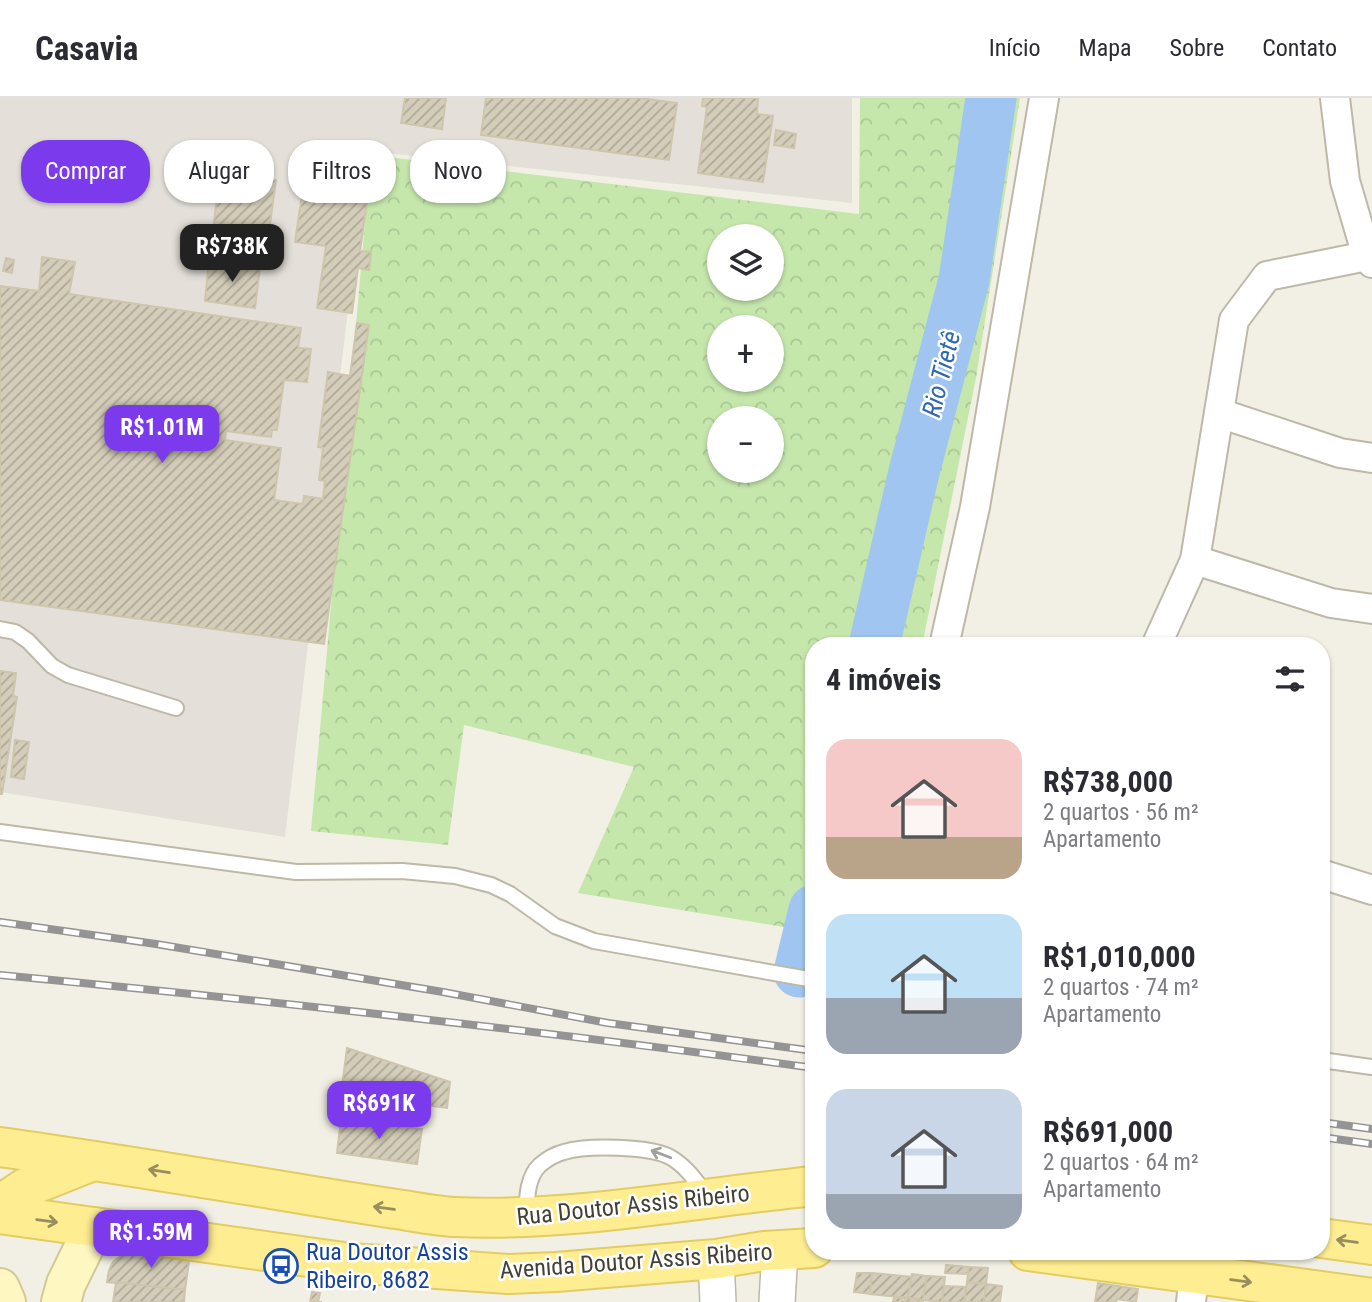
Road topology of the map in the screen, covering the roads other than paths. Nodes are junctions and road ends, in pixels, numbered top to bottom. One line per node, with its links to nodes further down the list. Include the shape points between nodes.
1 (1044, 98): 9 (street, via 980,484)
2 (1335, 98): 3 (street, via 1345,181)
3 (1369, 259): 4 (street, via 1267,276 1234,320)
4 (1219, 412): 5 (street, via 1340,453); 6 (street)
5 (1372, 458)
6 (1195, 560): 7 (street, via 1331,603); 10 (street)
7 (1372, 609)
8 (0, 629): 11 (lane, via 15,632 68,675)
9 (946, 637)
10 (1160, 637)
11 (176, 708)
12 (0, 832): 15 (lane, via 296,872 402,871 455,876 491,885 555,926 594,940)
13 (1330, 876): 14 (street)
14 (1372, 890)
15 (805, 978)
16 (1330, 1061): 17 (lane)
17 (1372, 1068)
18 (0, 1147): 19 (main road)
19 (93, 1161): 23 (main road, via 25,1188); 25 (main road, Rua Doutor Assis Ribeiro, one-way to 19, via 452,1217 368,1206)
20 (805, 1187): 21 (main road)
21 (773, 1190): 22 (main road, Rua Doutor Assis Ribeiro); 29 (main road)
22 (710, 1199): 25 (main road, Rua Doutor Assis Ribeiro); 25 (lane, one-way to 25, via 695,1179 667,1156 638,1148 575,1149 539,1166 531,1181)
23 (0, 1205)
24 (0, 1214): 26 (main road, Avenida Doutor Assis Ribeiro, one-way to 26)
25 (526, 1218)
26 (94, 1227): 30 (main road, Avenida Doutor Assis Ribeiro, via 351,1263 508,1273); 36 (main road)
27 (1330, 1239): 28 (main road, one-way to 27)
28 (1372, 1245)
29 (797, 1249): 30 (main road, Avenida Doutor Assis Ribeiro); 38 (street)
30 (716, 1259): 37 (street)
31 (1068, 1260): 33 (main road)
32 (0, 1288): 35 (main road)
33 (1192, 1288): 34 (main road, one-way to 34)
34 (1372, 1298)
35 (6, 1302)
36 (61, 1302)
37 (718, 1302)
38 (777, 1302)

